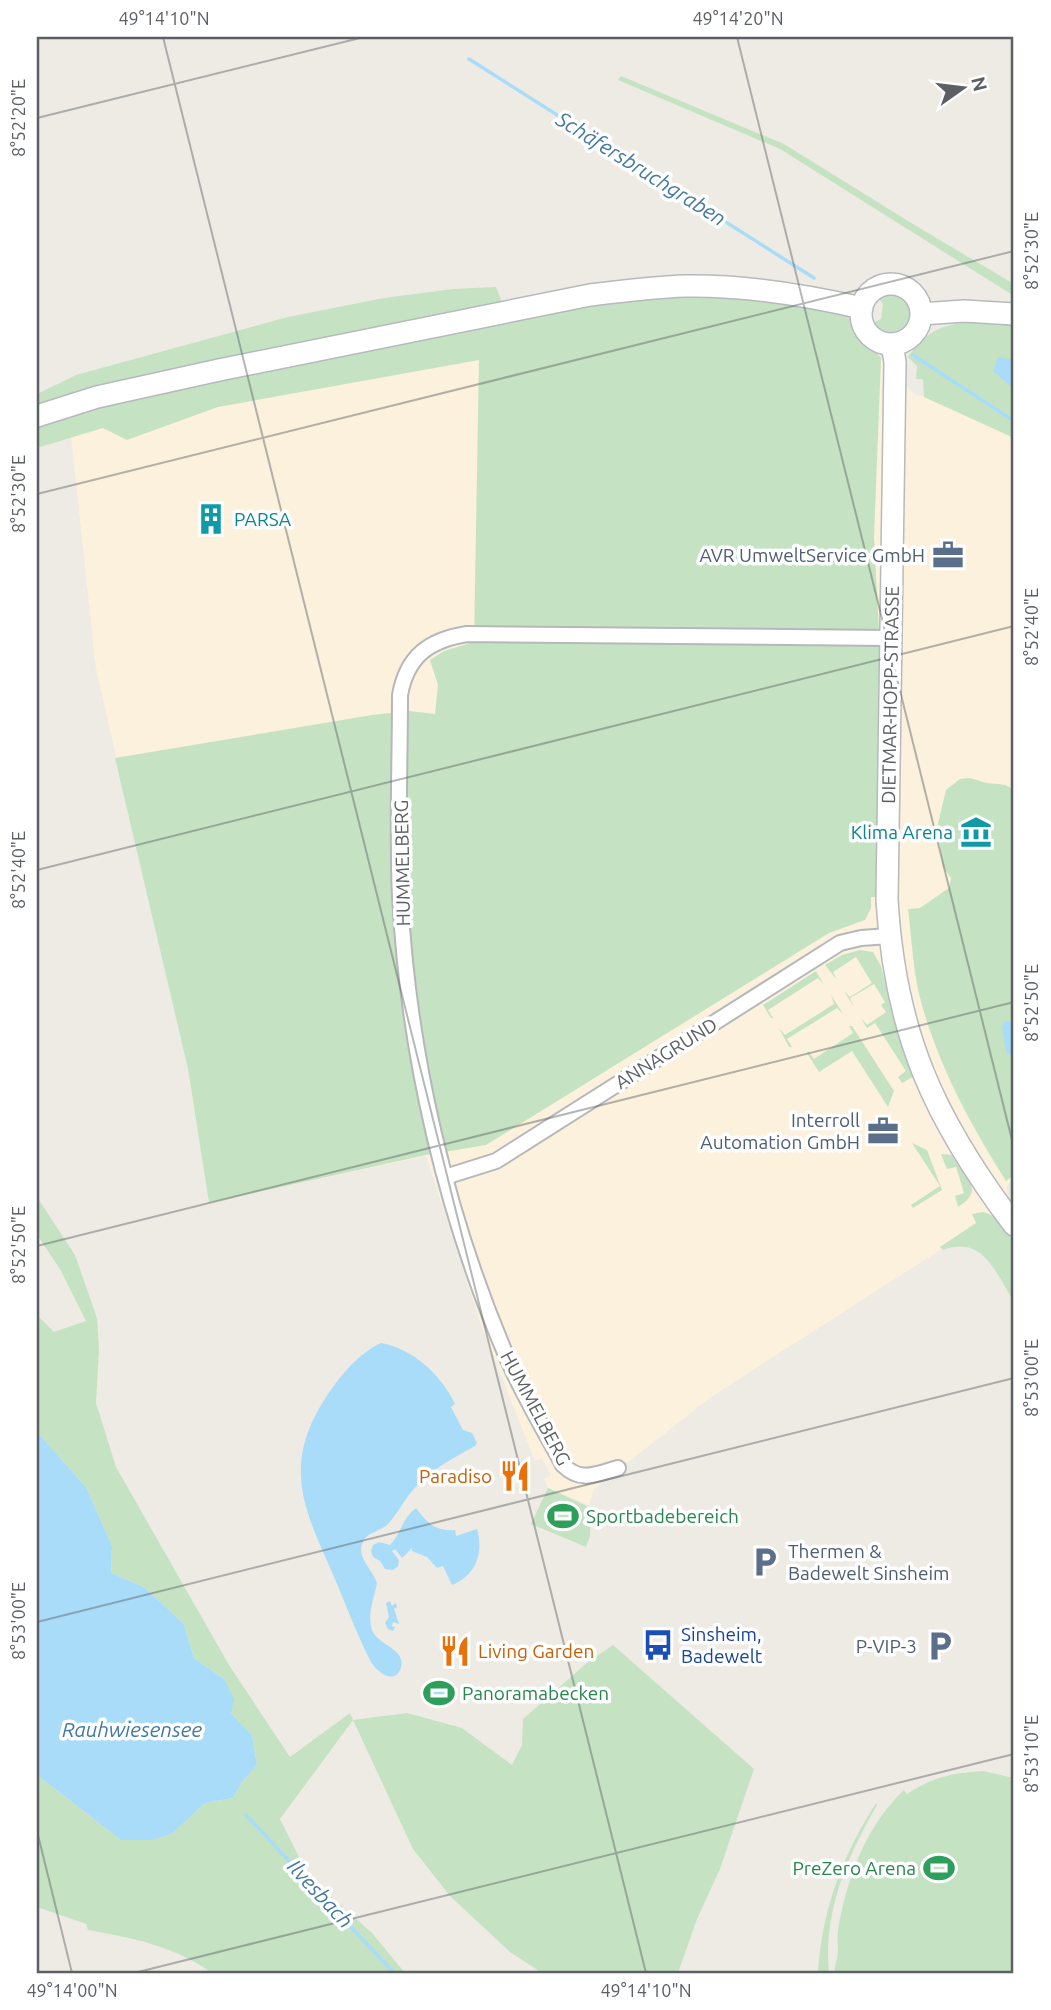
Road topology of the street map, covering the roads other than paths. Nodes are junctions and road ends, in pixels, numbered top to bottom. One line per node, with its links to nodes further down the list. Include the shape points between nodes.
1 (862, 308): 2 (main road, via 873,290 894,284 914,294); 4 (main road, via 869,333); 5 (main road, via 768,290 718,286 590,295 151,385)
2 (921, 314): 3 (main road); 4 (main road, via 913,335)
3 (1014, 314)
4 (892, 344): 6 (main road, DIETMAR-HOPP-STRASSE)
5 (37, 416)
6 (890, 638): 7 (main road, DIETMAR-HOPP-STRASSE); 8 (street, HUMMELBERG, via 467,634 444,639 417,656 403,677 400,695 400,894 418,1060)
7 (889, 936): 8 (street, ANNAGRUND, via 840,943 496,1161); 9 (main road, DIETMAR-HOPP-STRASSE, via 904,1017 923,1074 961,1149)
8 (445, 1177): 10 (street, HUMMELBERG, via 509,1363 563,1465 577,1476)
9 (1014, 1225)
10 (618, 1468)

